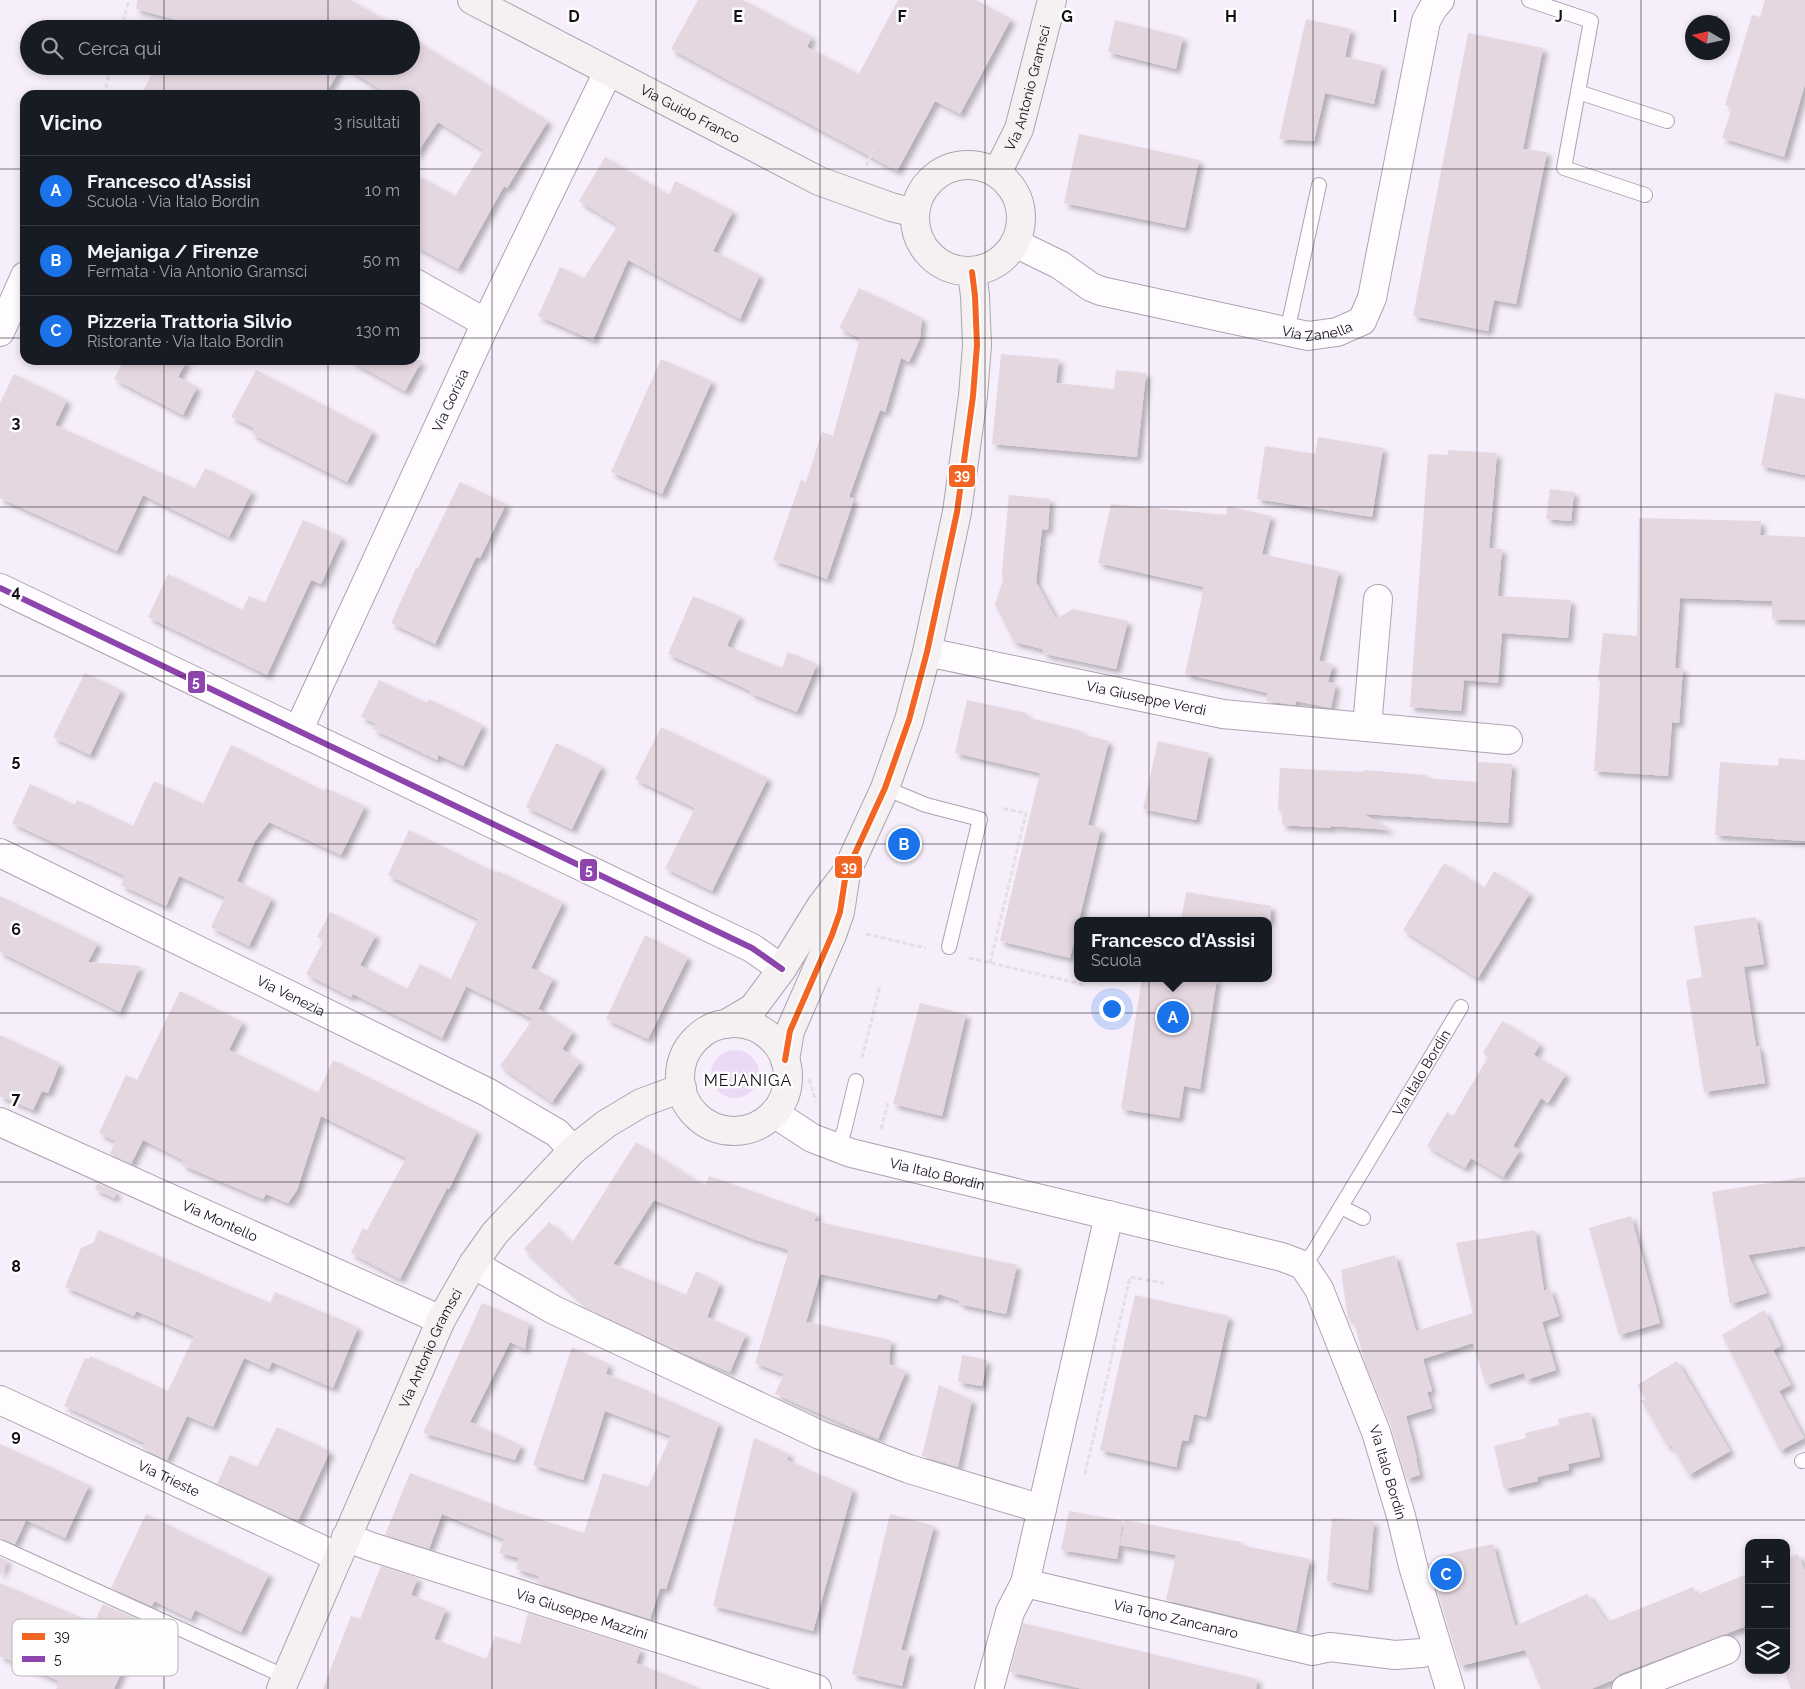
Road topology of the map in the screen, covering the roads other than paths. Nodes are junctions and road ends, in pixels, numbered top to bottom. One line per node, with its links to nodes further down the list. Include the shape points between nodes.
1 (472, 0): 5 (main road, Via Guido Franco)
2 (1052, 0): 8 (main road, Via Antonio Gramsci, via 1020,129)
3 (1440, 0): 18 (street, Via Zanella, via 1426,20 1372,298 1362,321 1337,332 1308,336)
4 (1529, 0): 6 (lane, via 1591,21)
5 (608, 72): 11 (main road, Via Guido Franco, via 819,181); 16 (street, Via Gorizia)
6 (1578, 92): 7 (lane); 10 (lane, via 1564,168)
7 (1666, 121)
8 (996, 172): 11 (main road, via 971,165 944,170 924,188); 12 (main road, via 1009,183 1017,197 1021,212)
9 (1319, 185): 18 (lane)
10 (1645, 196)
11 (915, 213): 13 (main road, via 915,229 930,256 942,266)
12 (1015, 243): 13 (main road, via 1002,260); 18 (street, Via Zanella, via 1060,265 1101,291)
13 (972, 272): 21 (main road, via 977,345 973,396 957,512)
14 (420, 286): 16 (street)
15 (20, 287): 17 (street)
16 (486, 323): 23 (street, Via Gorizia)
17 (0, 332)
18 (1287, 332)
19 (0, 588): 23 (street)
20 (1378, 600): 22 (street)
21 (927, 652): 22 (street, Via Giuseppe Verdi, via 1223,714); 25 (main road, via 909,720)
22 (1367, 727): 24 (street, Via Giuseppe Verdi)
23 (298, 731): 29 (street, via 752,948)
24 (1508, 740)
25 (885, 788): 27 (main road); 28 (lane, via 926,805 980,819)
26 (0, 853): 38 (street, Via Venezia, via 487,1092 557,1133)
27 (846, 872): 29 (main road); 32 (main road, via 840,912 790,1030)
28 (949, 947)
29 (782, 969): 31 (main road, via 753,1008)
30 (1461, 1007): 39 (lane, Via Italo Bordin)
31 (726, 1024): 32 (main road, via 756,1027 779,1046); 34 (main road, via 712,1028 690,1047 683,1060)
32 (785, 1060): 35 (main road, via 787,1088)
33 (856, 1081): 37 (lane, via 844,1130)
34 (682, 1088): 35 (main road, via 688,1104 699,1117 729,1131 746,1130 762,1124); 38 (main road, Via Antonio Gramsci, via 641,1104 606,1124)
35 (774, 1113): 37 (street, Via Italo Bordin, via 812,1138)
36 (0, 1122): 44 (street, Via Montello)
37 (836, 1148): 40 (street, Via Italo Bordin)
38 (573, 1150): 42 (main road, Via Antonio Gramsci, via 495,1234)
39 (1341, 1207): 41 (lane); 43 (lane, Via Italo Bordin)
40 (1109, 1215): 43 (street, Via Italo Bordin, via 1282,1257); 46 (street)
41 (1363, 1218)
42 (473, 1264): 44 (main road, Via Antonio Gramsci); 46 (street, via 554,1310 820,1435 909,1469)
43 (1303, 1265): 52 (street, Via Italo Bordin, via 1319,1289 1376,1432)
44 (440, 1320): 48 (main road, Via Antonio Gramsci)
45 (0, 1400): 48 (street, Via Trieste)
46 (1042, 1509): 49 (street)
47 (0, 1547): 50 (lane)
48 (342, 1547): 54 (main road, Via Antonio Gramsci); 55 (street, Via Giuseppe Mazzini, via 378,1549)
49 (1025, 1583): 52 (street, Via Tono Zancanaro, via 1312,1651 1330,1648 1395,1655); 56 (street, via 1010,1612)
50 (150, 1619)
51 (178, 1632): 54 (lane)
52 (1437, 1648): 57 (street, Via Italo Bordin)
53 (1726, 1650): 58 (street)
54 (284, 1683)
55 (817, 1689)
56 (989, 1689)
57 (1450, 1689)
58 (1626, 1689)

